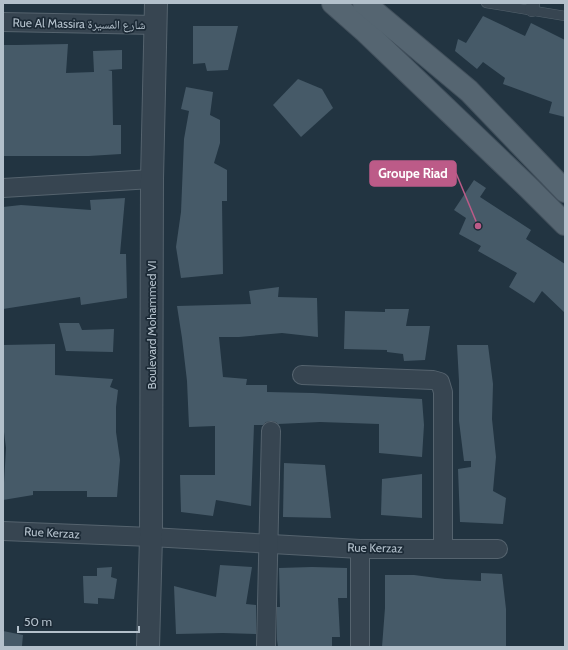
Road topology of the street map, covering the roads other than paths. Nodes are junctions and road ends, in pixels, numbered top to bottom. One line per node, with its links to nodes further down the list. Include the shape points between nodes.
1 (156, 3): 8 (street, Boulevard Mohammed VI)
2 (333, 3): 9 (main road)
3 (364, 3): 9 (main road)
4 (486, 3): 5 (lane)
5 (533, 7): 6 (lane)
6 (565, 16)
7 (3, 22): 8 (street, Rue Al Massira شارع المسيرة)
8 (156, 25): 12 (street, Boulevard Mohammed VI)
9 (373, 25): 10 (main road); 11 (main road)
10 (469, 91): 11 (main road); 14 (main road)
11 (449, 112): 15 (main road)
12 (152, 178): 13 (street); 19 (street, Boulevard Mohammed VI)
13 (3, 188)
14 (565, 191)
15 (565, 224)
16 (302, 375): 21 (street, via 440,382 443,392)
17 (271, 431): 20 (street)
18 (3, 531): 19 (street, Rue Kerzaz)
19 (151, 537): 20 (street, Rue Kerzaz); 24 (street, Boulevard Mohammed VI)
20 (268, 543): 22 (street, Rue Kerzaz); 25 (street)
21 (443, 548): 22 (street, Rue Kerzaz); 23 (street, Rue Kerzaz)
22 (360, 549): 26 (street)
23 (498, 549)
24 (148, 647)
25 (266, 647)
26 (360, 647)

